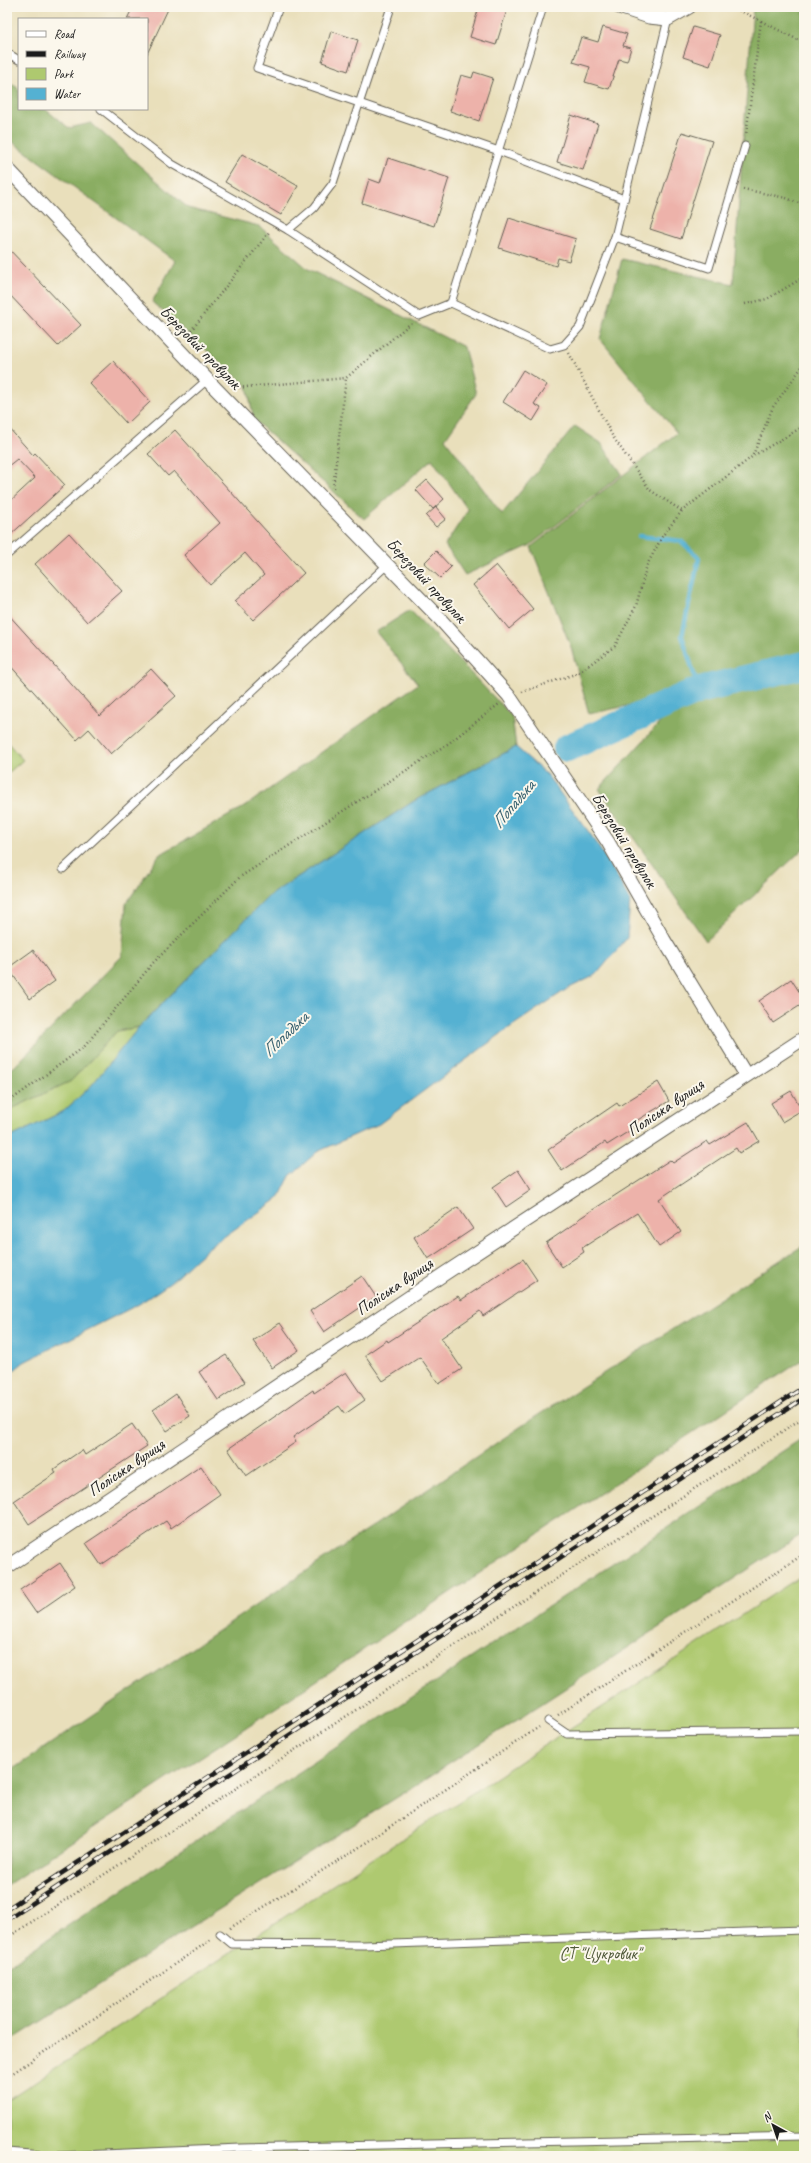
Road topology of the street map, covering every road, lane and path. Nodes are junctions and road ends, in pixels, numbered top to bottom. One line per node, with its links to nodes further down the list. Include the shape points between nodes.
1 (279, 7): 12 (lane, via 257,68)
2 (391, 7): 12 (lane)
3 (543, 7): 15 (lane)
4 (619, 7): 7 (street, via 649,17)
5 (689, 7): 7 (street)
6 (732, 7): 8 (path)
7 (668, 19): 18 (lane)
8 (761, 21): 9 (path); 14 (path)
9 (804, 43)
10 (7, 53): 11 (lane)
11 (18, 59)
12 (359, 104): 15 (lane); 20 (lane, via 333,183 314,208)
13 (102, 110): 20 (lane, via 172,164)
14 (745, 146): 17 (lane)
15 (499, 151): 18 (lane); 24 (lane)
16 (7, 168): 28 (street, Березовий провулок)
17 (733, 187): 19 (path, via 786,198); 22 (lane, via 709,268)
18 (624, 199): 22 (lane)
19 (804, 205)
20 (288, 230): 26 (lane)
21 (268, 234): 28 (path)
22 (615, 237): 27 (lane, via 580,327)
23 (804, 277): 25 (path, via 767,299)
24 (451, 303): 26 (lane); 27 (lane, via 550,349)
25 (745, 304)
26 (419, 316): 30 (path)
27 (564, 345): 35 (path, via 613,437 650,490)
28 (177, 348): 31 (street, Березовий провулок)
29 (804, 364): 33 (path, via 773,407)
30 (346, 378): 31 (path); 34 (path)
31 (212, 385): 34 (street, Березовий провулок); 36 (lane)
32 (804, 426): 33 (path)
33 (753, 456): 35 (path)
34 (331, 507): 37 (street, Березовий провулок)
35 (682, 511): 38 (path, via 663,535 647,565 636,606 615,646 578,673)
36 (7, 555)
37 (388, 564): 38 (street, Березовий провулок); 39 (lane)
38 (509, 696): 41 (street, Березовий провулок, via 608,842); 42 (path, via 449,743 240,877 153,963 84,1047)
39 (63, 869)
40 (804, 1038): 41 (street, Поліська вулиця)
41 (746, 1075): 45 (street, Поліська вулиця)
42 (7, 1103)
43 (804, 1417): 50 (path)
44 (804, 1554): 46 (path)
45 (7, 1567)
46 (548, 1721): 47 (lane, via 566,1734); 49 (path, via 352,1852)
47 (804, 1730)
48 (804, 1930): 49 (lane, via 364,1945 232,1944)
49 (220, 1934): 51 (path)
50 (7, 1938)
51 (7, 2077)
52 (804, 2136): 55 (lane, via 241,2148)
53 (7, 2152): 54 (lane)
54 (53, 2156)
55 (57, 2156)

